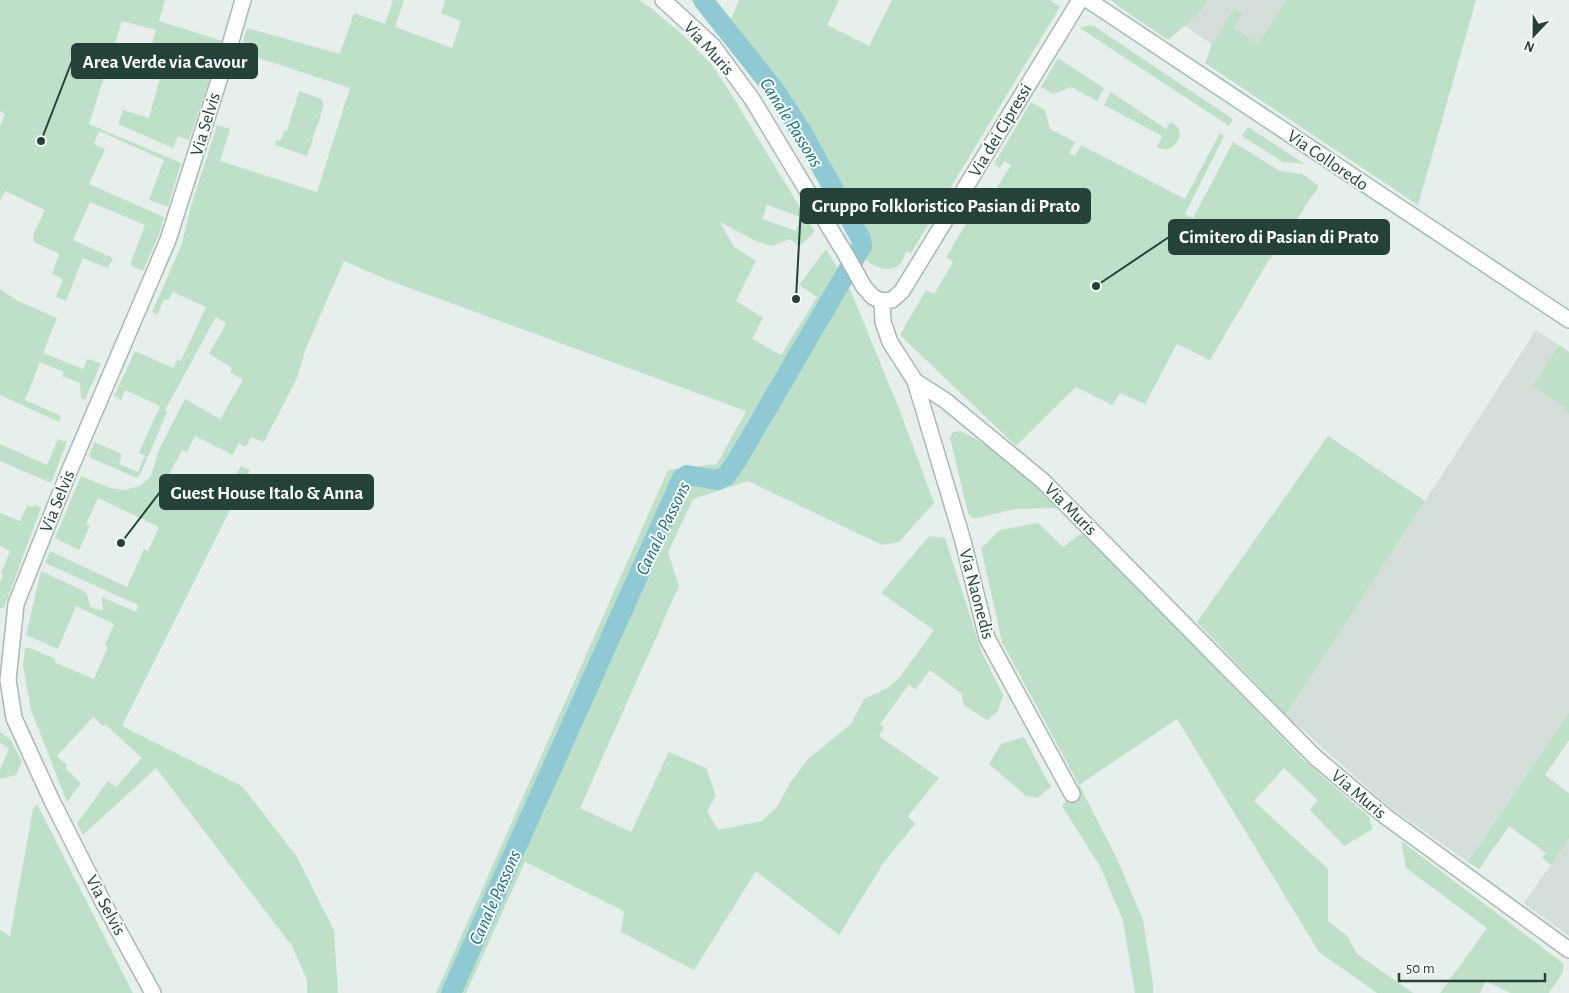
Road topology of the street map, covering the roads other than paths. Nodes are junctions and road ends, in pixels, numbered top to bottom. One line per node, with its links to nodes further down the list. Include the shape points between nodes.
1 (243, 0): 8 (street, Via Selvis, via 168,240 16,604)
2 (663, 0): 5 (street, Via Muris, via 712,46 752,99 864,287)
3 (1080, 0): 5 (street, Via dei Cipressi, via 907,283 892,300)
4 (1088, 0): 6 (street, Via Colloredo)
5 (882, 301): 7 (street, Via Muris, via 883,322 890,342)
6 (1569, 320)
7 (915, 381): 9 (street, Via Naonedis, via 963,541 987,638); 10 (street, Via Muris, via 946,401 1043,482 1315,757 1385,816)
8 (7, 717): 11 (street, Via Selvis)
9 (1072, 794)
10 (1569, 950)
11 (153, 993)

